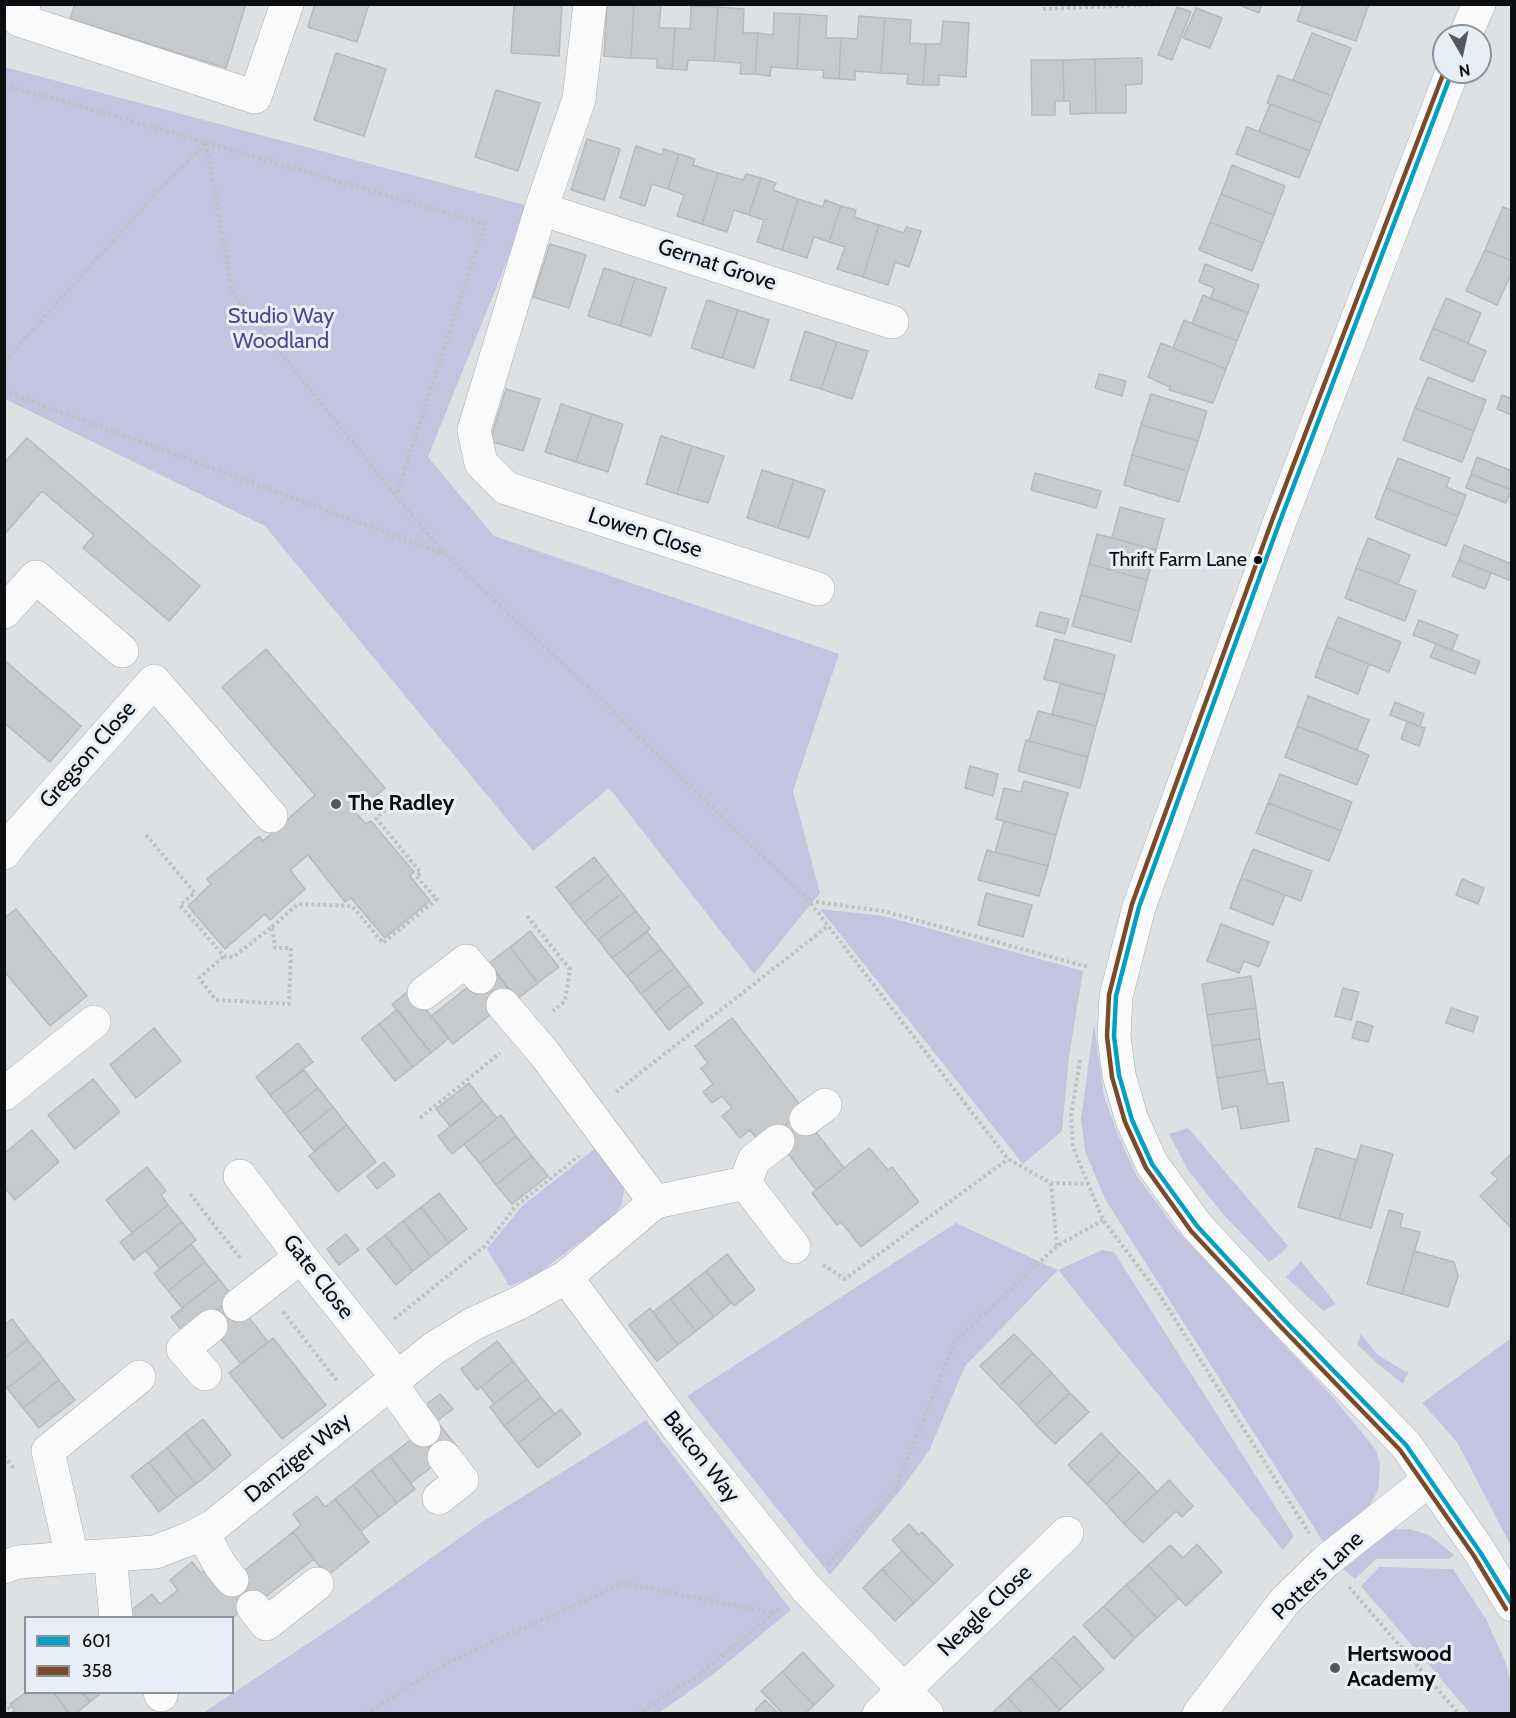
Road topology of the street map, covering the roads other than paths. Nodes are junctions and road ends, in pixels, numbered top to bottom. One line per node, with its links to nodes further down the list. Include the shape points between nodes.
1 (24, 4): 2 (street, via 19,20 255,97)
2 (287, 4)
3 (590, 4): 7 (street, via 579,99)
4 (1479, 4): 5 (street)
5 (1470, 24)
6 (1447, 84): 33 (street, via 1280,521 1139,907 1116,996 1114,1036 1119,1075 1132,1120 1152,1164 1197,1226 1406,1445)
7 (541, 209): 8 (street, Gernat Grove); 9 (street, Lowen Close, via 474,430 481,463 506,488)
8 (892, 322)
9 (818, 589)
10 (4, 612): 11 (street, via 36,577)
11 (122, 651)
12 (272, 816): 13 (street, Gregson Close, via 154,681)
13 (10, 833)
14 (480, 978): 15 (street, via 466,961)
15 (424, 993)
16 (503, 1005): 22 (street)
17 (94, 1022): 18 (street)
18 (6, 1091)
19 (778, 1141): 21 (street, via 754,1160)
20 (240, 1176): 24 (street, Gate Close)
21 (746, 1183): 22 (street); 23 (street)
22 (656, 1202): 25 (street)
23 (794, 1247)
24 (301, 1257): 26 (street); 30 (street, Gate Close)
25 (566, 1277): 30 (street, Danziger Way, via 473,1324); 45 (street, Balcon Way, via 678,1428 806,1588)
26 (239, 1305)
27 (211, 1326): 28 (street, via 183,1349)
28 (205, 1374)
29 (139, 1377): 38 (street, via 48,1451)
30 (394, 1380): 31 (street, Gate Close); 35 (street, Danziger Way)
31 (424, 1430)
32 (444, 1457): 34 (street, via 462,1480)
33 (1429, 1480): 42 (street); 48 (street, Potters Lane, via 1326,1561 1284,1602)
34 (440, 1498)
35 (202, 1533): 37 (street, Danziger Way, via 155,1552); 40 (street)
36 (1067, 1533): 45 (street, Neagle Close)
37 (110, 1555): 38 (street, Danziger Way); 44 (street)
38 (72, 1557): 39 (street, Danziger Way)
39 (4, 1567)
40 (232, 1580)
41 (317, 1584): 43 (street, via 266,1623)
42 (1512, 1605)
43 (253, 1607)
44 (116, 1616)
45 (905, 1690): 46 (street, Neagle Close); 47 (street, Balcon Way)
46 (879, 1713)
47 (927, 1713)
48 (1199, 1713)

